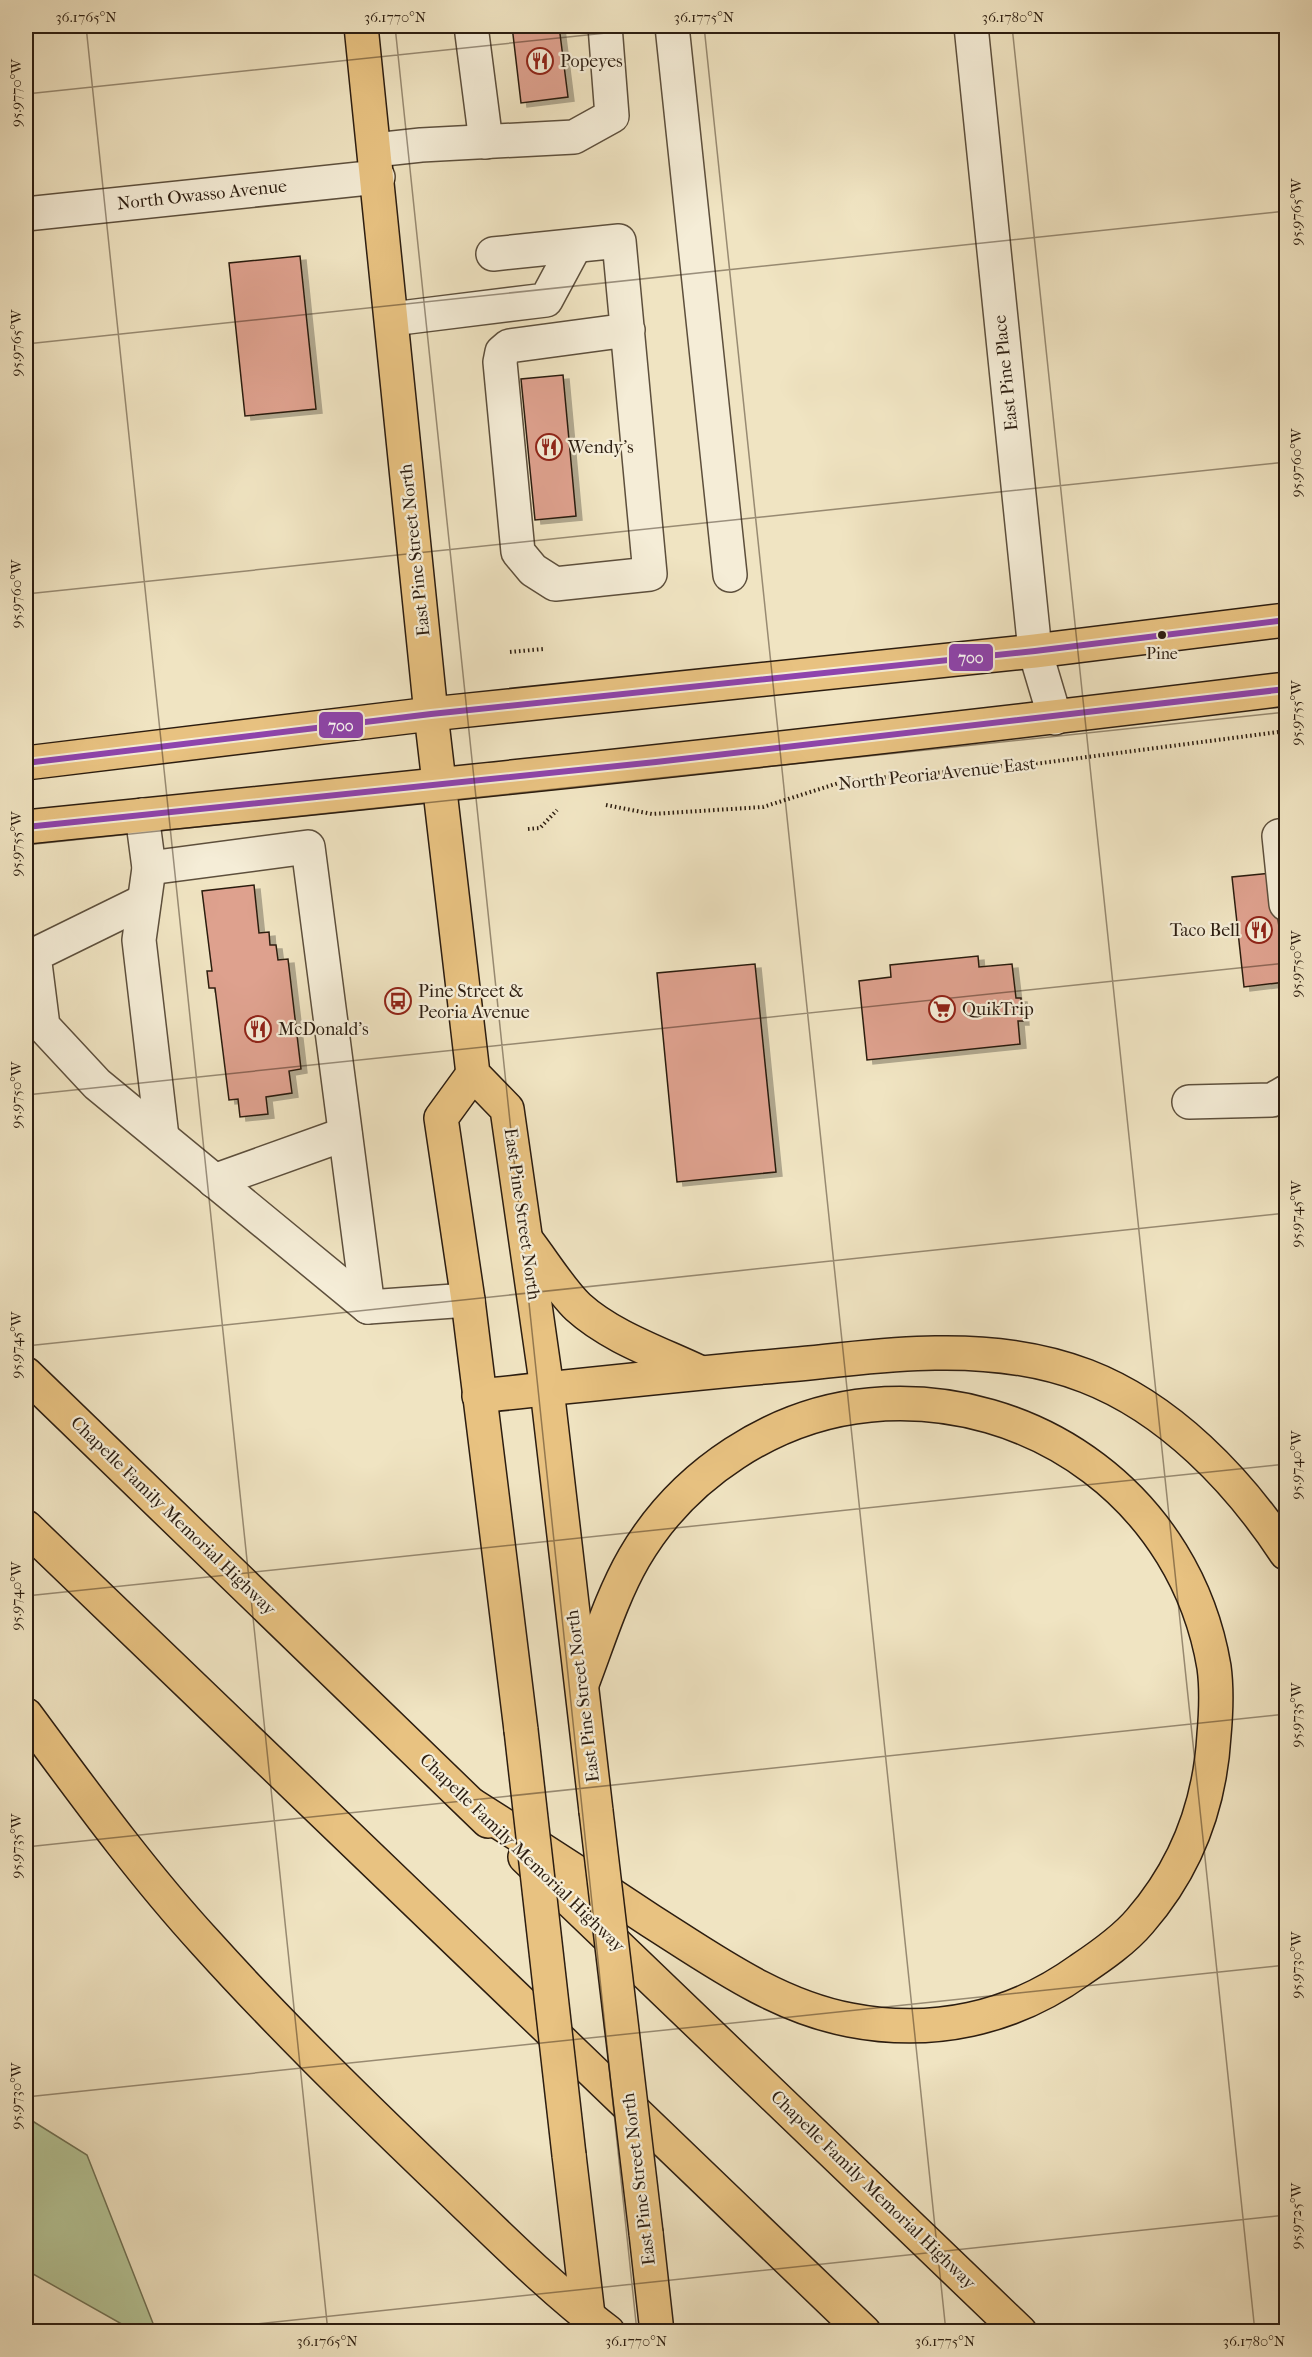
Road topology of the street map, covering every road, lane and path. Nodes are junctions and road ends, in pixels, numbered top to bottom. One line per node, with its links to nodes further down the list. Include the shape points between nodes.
1 (361, 26): 7 (main road, East Pine Street North)
2 (471, 26): 6 (street)
3 (605, 26): 6 (street, North Owasso Avenue, via 612,116 574,137)
4 (672, 26): 13 (street)
5 (971, 26): 16 (street, East Pine Place)
6 (486, 142): 7 (street, North Owasso Avenue)
7 (376, 163): 8 (street, North Owasso Avenue); 11 (main road, East Pine Street North)
8 (26, 214)
9 (575, 246): 10 (street); 11 (street, via 546,300); 12 (street, via 619,242)
10 (493, 254)
11 (392, 320): 19 (main road, East Pine Street North)
12 (628, 330): 12 (street, via 650,574 555,584 533,570 518,552 502,352 508,346)
13 (730, 575)
14 (1287, 620): 16 (main road)
15 (543, 649): 17 (path)
16 (1035, 651): 19 (main road); 20 (street, East Pine Place)
17 (510, 652)
18 (1287, 689): 20 (main road)
19 (430, 714): 22 (main road); 23 (main road, East Pine Street North)
20 (1055, 718): 23 (main road)
21 (1287, 731): 24 (path, North Peoria Avenue East, via 1011,767 989,765 845,781 764,807 652,814)
22 (26, 763)
23 (439, 785): 26 (main road); 33 (main road, East Pine Street North)
24 (598, 803)
25 (564, 807): 28 (path, via 556,810 540,828)
26 (142, 815): 27 (main road); 30 (street)
27 (26, 827)
28 (528, 829)
29 (1279, 836): 32 (street)
30 (149, 868): 31 (street); 36 (street, via 308,847)
31 (144, 901): 37 (street, via 139,940); 37 (street, via 34,955 43,1026 97,1084)
32 (1287, 904)
33 (473, 1074): 39 (main road, East Pine Street North, via 507,1109); 40 (main road, via 441,1118)
34 (1287, 1092): 35 (street, via 1272,1100)
35 (1189, 1102)
36 (345, 1134): 38 (street); 41 (street)
37 (162, 1137): 38 (street)
38 (214, 1181): 41 (street)
39 (527, 1241): 42 (main road, via 575,1305 619,1335); 44 (main road, East Pine Street North)
40 (468, 1300): 41 (street); 45 (main road)
41 (368, 1307)
42 (699, 1372): 44 (main road); 47 (main road, via 934,1353 998,1356 1049,1364 1132,1399 1173,1428 1239,1489)
43 (26, 1374): 50 (main road, Chapelle Family Memorial Highway)
44 (547, 1389): 45 (main road); 48 (main road, East Pine Street North)
45 (479, 1396): 51 (main road, bridge, via 569,2155)
46 (26, 1527): 53 (main road)
47 (1287, 1553)
48 (582, 1684): 50 (main road, via 634,1558 659,1523 713,1468 743,1446 822,1414 857,1406 935,1404 1007,1420 1048,1437 1080,1457 1149,1519 1173,1553 1204,1626 1214,1669 1213,1756 1204,1804 1187,1848 1168,1884 1137,1924 1059,1986 1021,2004 935,2027 847,2020 750,1984); 52 (main road, East Pine Street North, bridge)
49 (26, 1715): 51 (main road, via 98,1813 204,1941 344,2088)
50 (472, 1805): 54 (main road, Chapelle Family Memorial Highway)
51 (595, 2326)
52 (657, 2331)
53 (864, 2331)
54 (1020, 2331)

